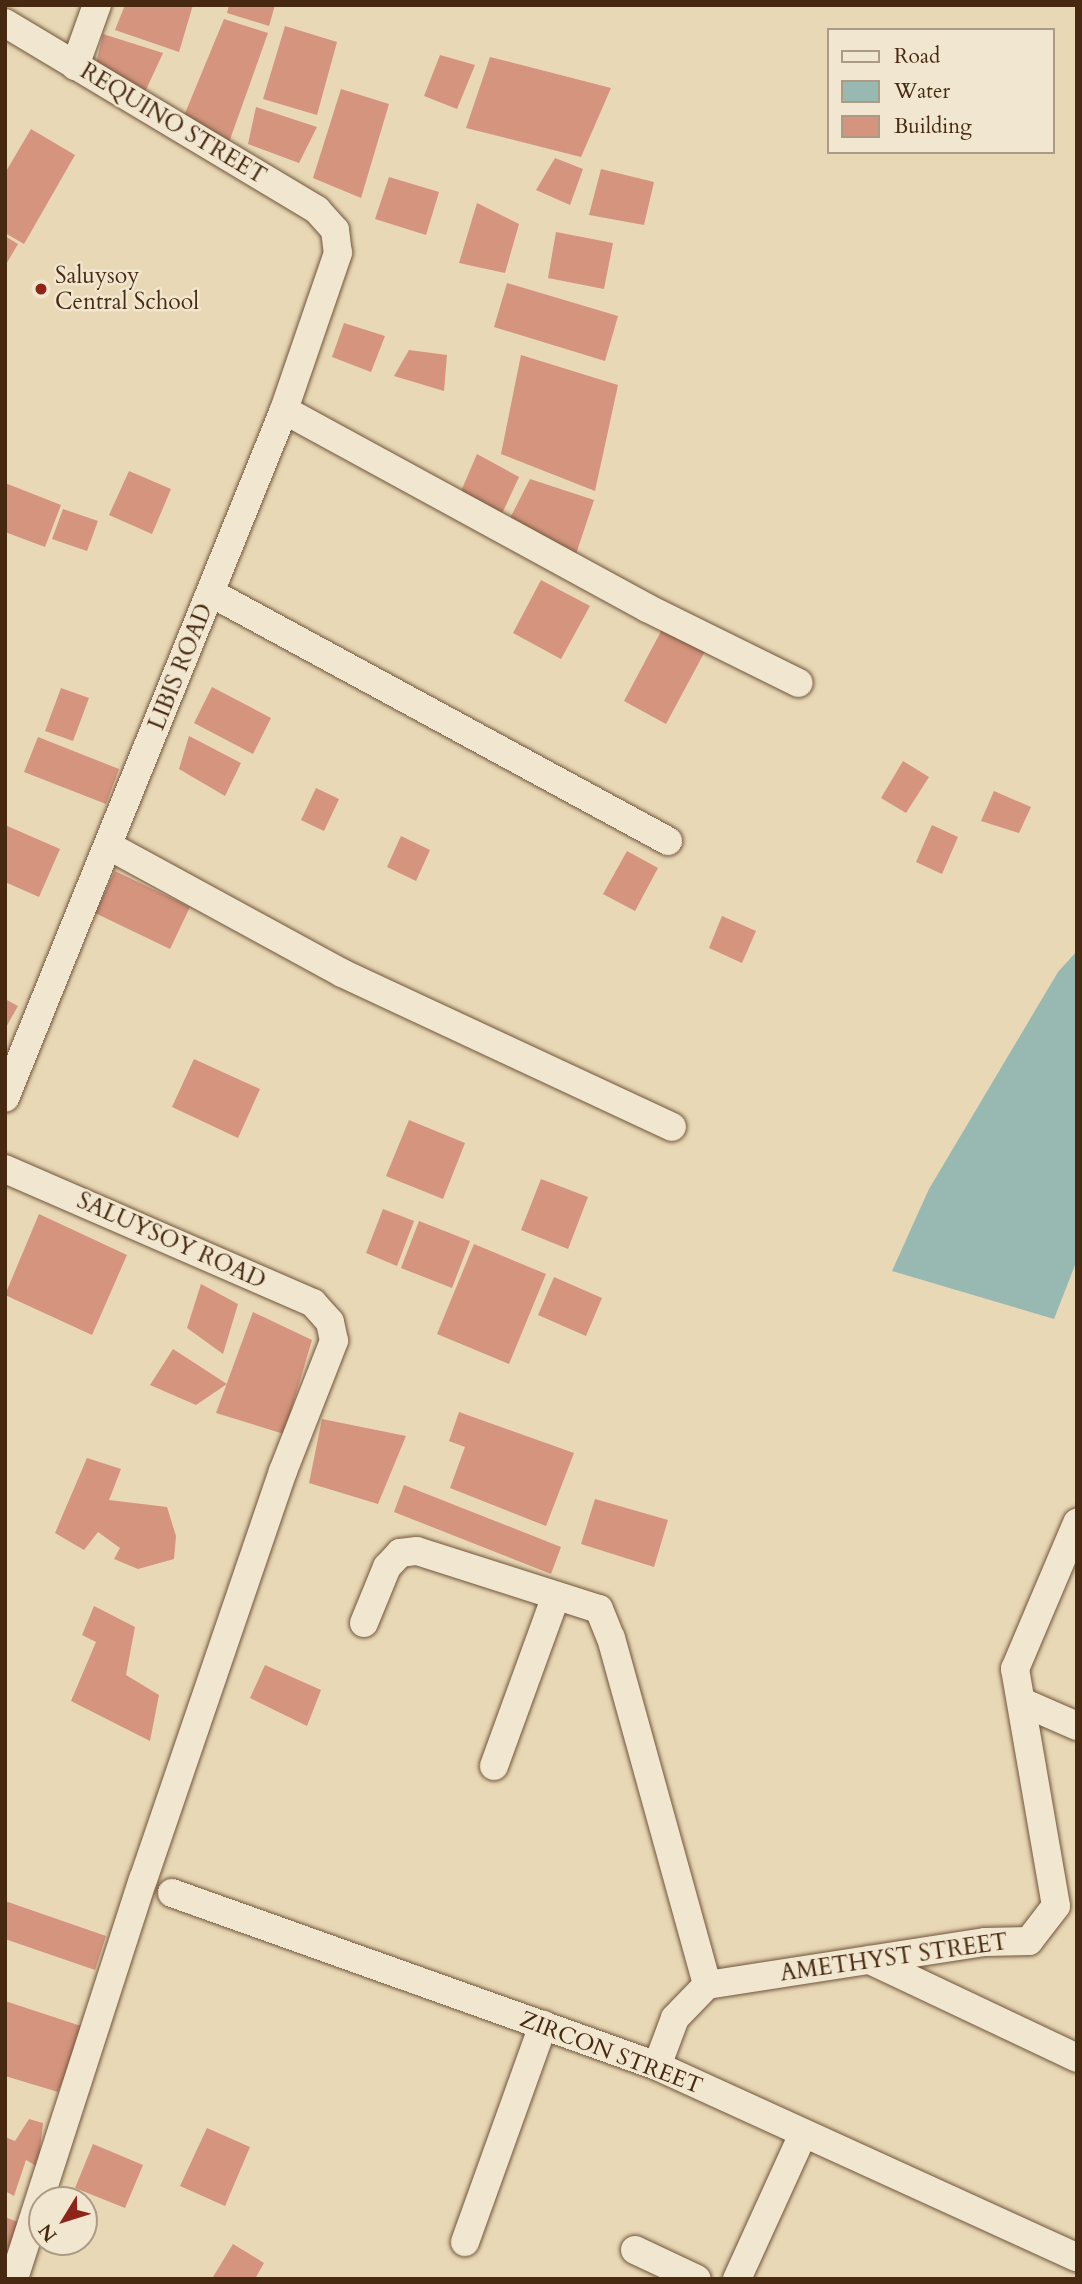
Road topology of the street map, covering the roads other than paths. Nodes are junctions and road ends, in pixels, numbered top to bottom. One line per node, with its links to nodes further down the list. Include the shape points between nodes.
1 (97, 5): 3 (street)
2 (5, 23): 3 (street, REQUINO STREET)
3 (75, 66): 4 (street, REQUINO STREET, via 317,210)
4 (335, 230): 5 (street, LIBIS ROAD, via 338,253)
5 (284, 410): 6 (street, LIBIS ROAD); 7 (street, via 647,608)
6 (211, 593): 8 (street); 9 (street, LIBIS ROAD)
7 (799, 683)
8 (668, 841)
9 (109, 846): 10 (street, LIBIS ROAD); 11 (street, via 342,973)
10 (5, 1098)
11 (672, 1127)
12 (5, 1169): 31 (street, SALUYSOY ROAD, via 313,1303 330,1322 334,1341 283,1471 143,1880)
13 (1077, 1523): 14 (street, AMETHYST STREET)
14 (1070, 1560): 17 (street, AMETHYST STREET, via 1015,1668)
15 (555, 1598): 16 (street, via 417,1551 400,1553 387,1567); 19 (street); 23 (street, via 599,1609 611,1638)
16 (364, 1623)
17 (1022, 1702): 18 (street); 21 (street, AMETHYST STREET)
18 (1077, 1726)
19 (494, 1766)
20 (172, 1894): 24 (street, ZIRCON STREET)
21 (1066, 1911): 22 (street, AMETHYST STREET, via 1029,1941 985,1942)
22 (870, 1960): 23 (street, AMETHYST STREET); 25 (street)
23 (707, 1985): 26 (street, via 675,2018)
24 (543, 2025): 26 (street, ZIRCON STREET); 28 (street)
25 (1077, 2058)
26 (657, 2066): 27 (street, ZIRCON STREET)
27 (803, 2134): 30 (street, ZIRCON STREET); 33 (street)
28 (466, 2242)
29 (635, 2250): 32 (street)
30 (1077, 2257)
31 (14, 2279)
32 (697, 2279)
33 (737, 2279)

